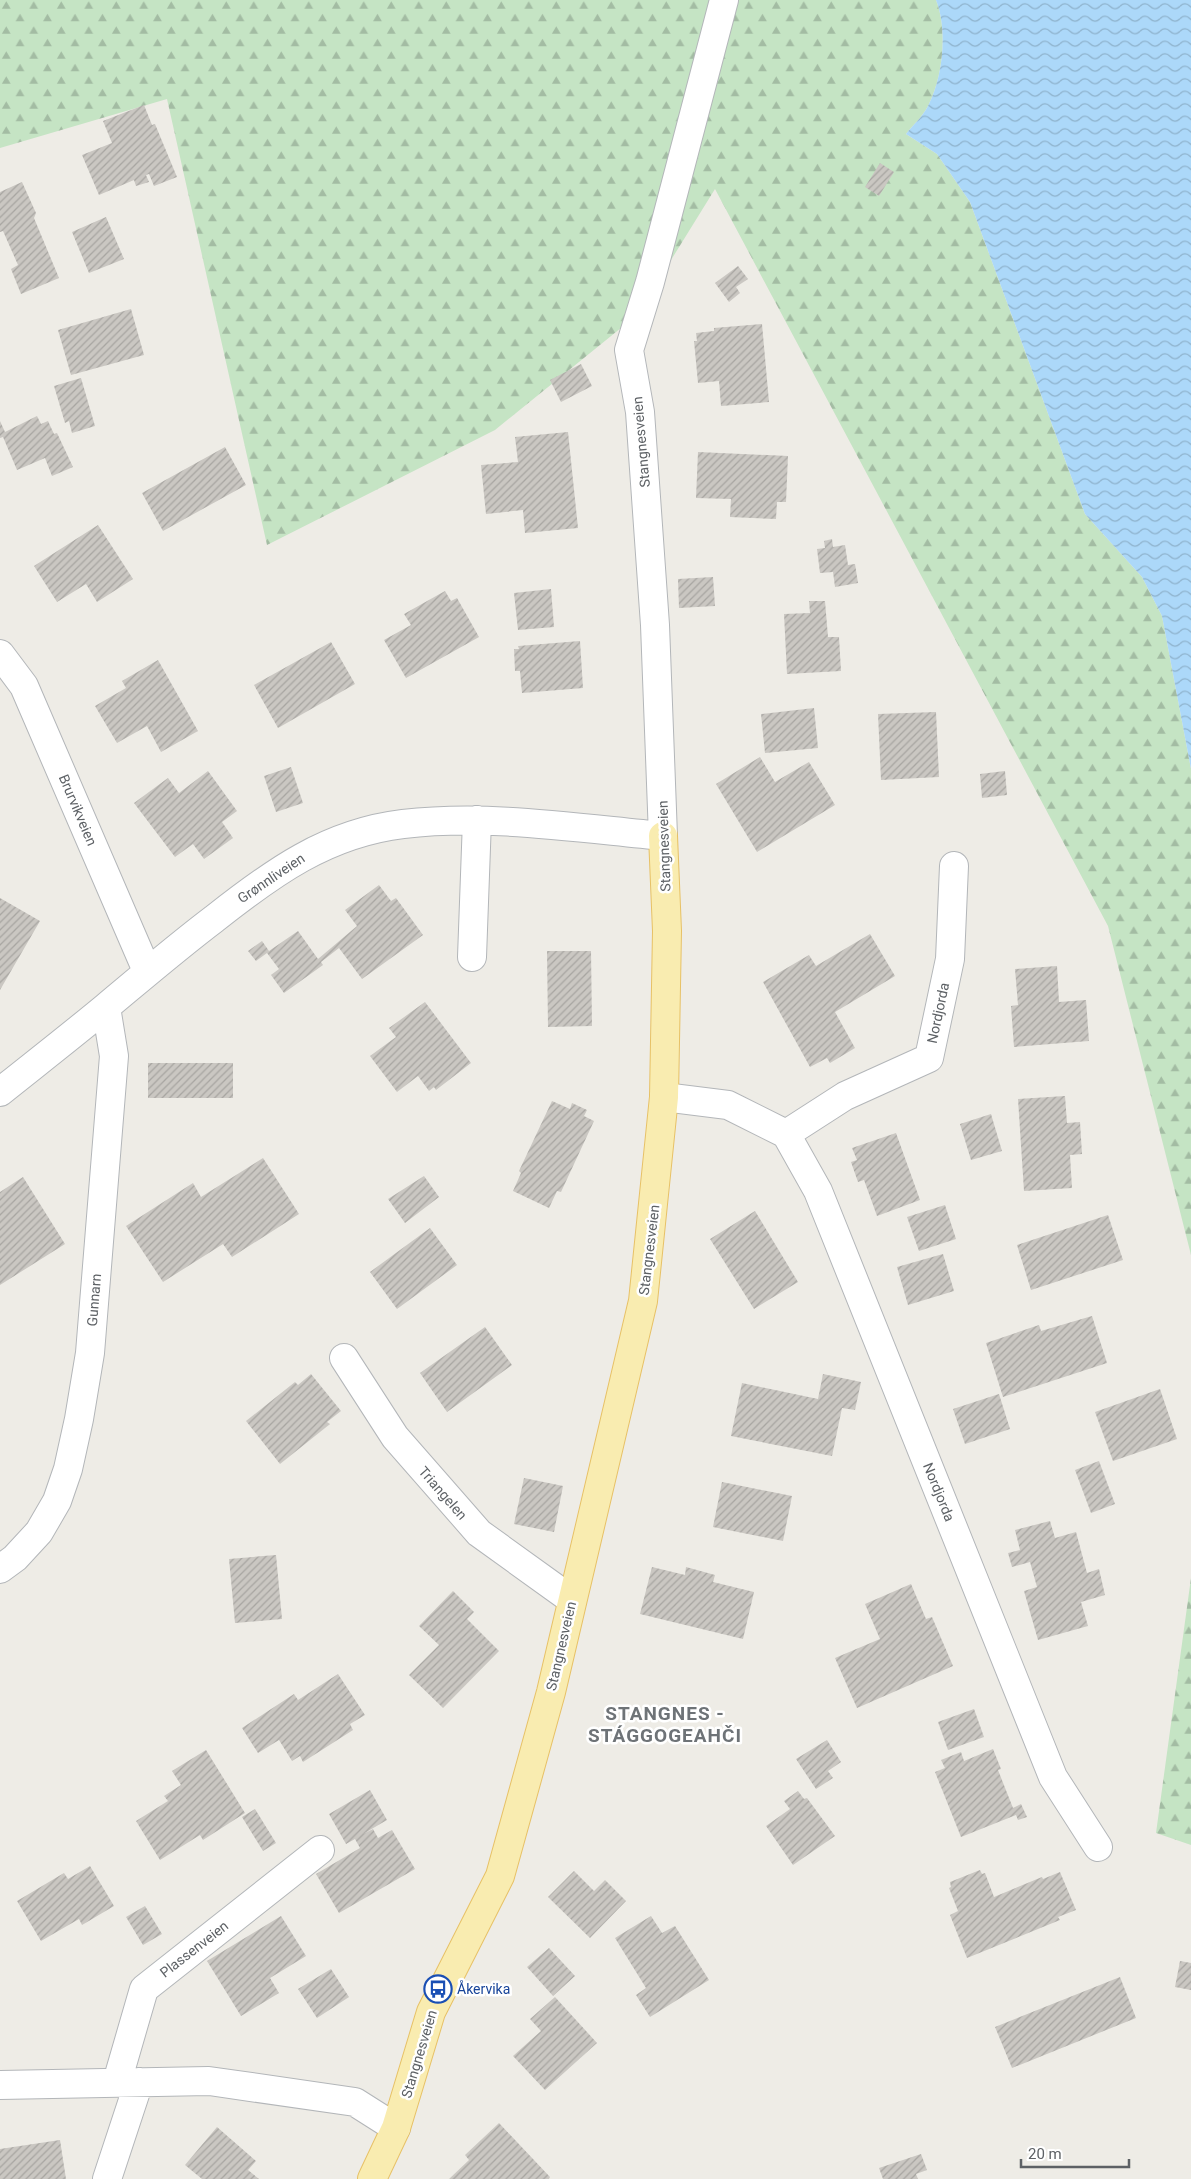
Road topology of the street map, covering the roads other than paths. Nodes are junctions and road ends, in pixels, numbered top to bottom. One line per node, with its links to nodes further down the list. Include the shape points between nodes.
1 (724, 0): 4 (street, Stangnesveien, via 629,350 640,412 655,616)
2 (0, 654): 7 (street, Brurvikveien, via 24,686)
3 (477, 820): 4 (street, Grønnliveien); 6 (street); 7 (street, Grønnliveien, via 402,824 345,838 303,855 264,879)
4 (663, 836): 10 (main road, Stangnesveien, via 667,931)
5 (954, 866): 11 (street, Nordjorda, via 950,959 929,1058 845,1096)
6 (472, 957)
7 (147, 971): 8 (street, Grønnliveien)
8 (106, 1007): 9 (street, Grønnliveien); 13 (street, Gunnarn, via 114,1056 90,1353 79,1419 57,1501 39,1532)
9 (0, 1092)
10 (664, 1097): 11 (street, via 728,1105); 14 (main road, Stangnesveien, via 643,1301)
11 (786, 1134): 15 (street, Nordjorda, via 818,1191 1053,1777)
12 (344, 1358): 14 (street, Triangelen, via 395,1437 479,1533)
13 (0, 1569)
14 (572, 1600): 19 (main road, Stangnesveien, via 551,1692 500,1876 431,2012)
15 (1098, 1847)
16 (320, 1850): 17 (street, Plassenveien, via 144,1989)
17 (128, 2082): 18 (street); 19 (street, via 209,2081 355,2102); 20 (street, Plassenveien)
18 (0, 2085)
19 (396, 2128): 21 (main road, Stangnesveien)
20 (107, 2179)
21 (372, 2179)

